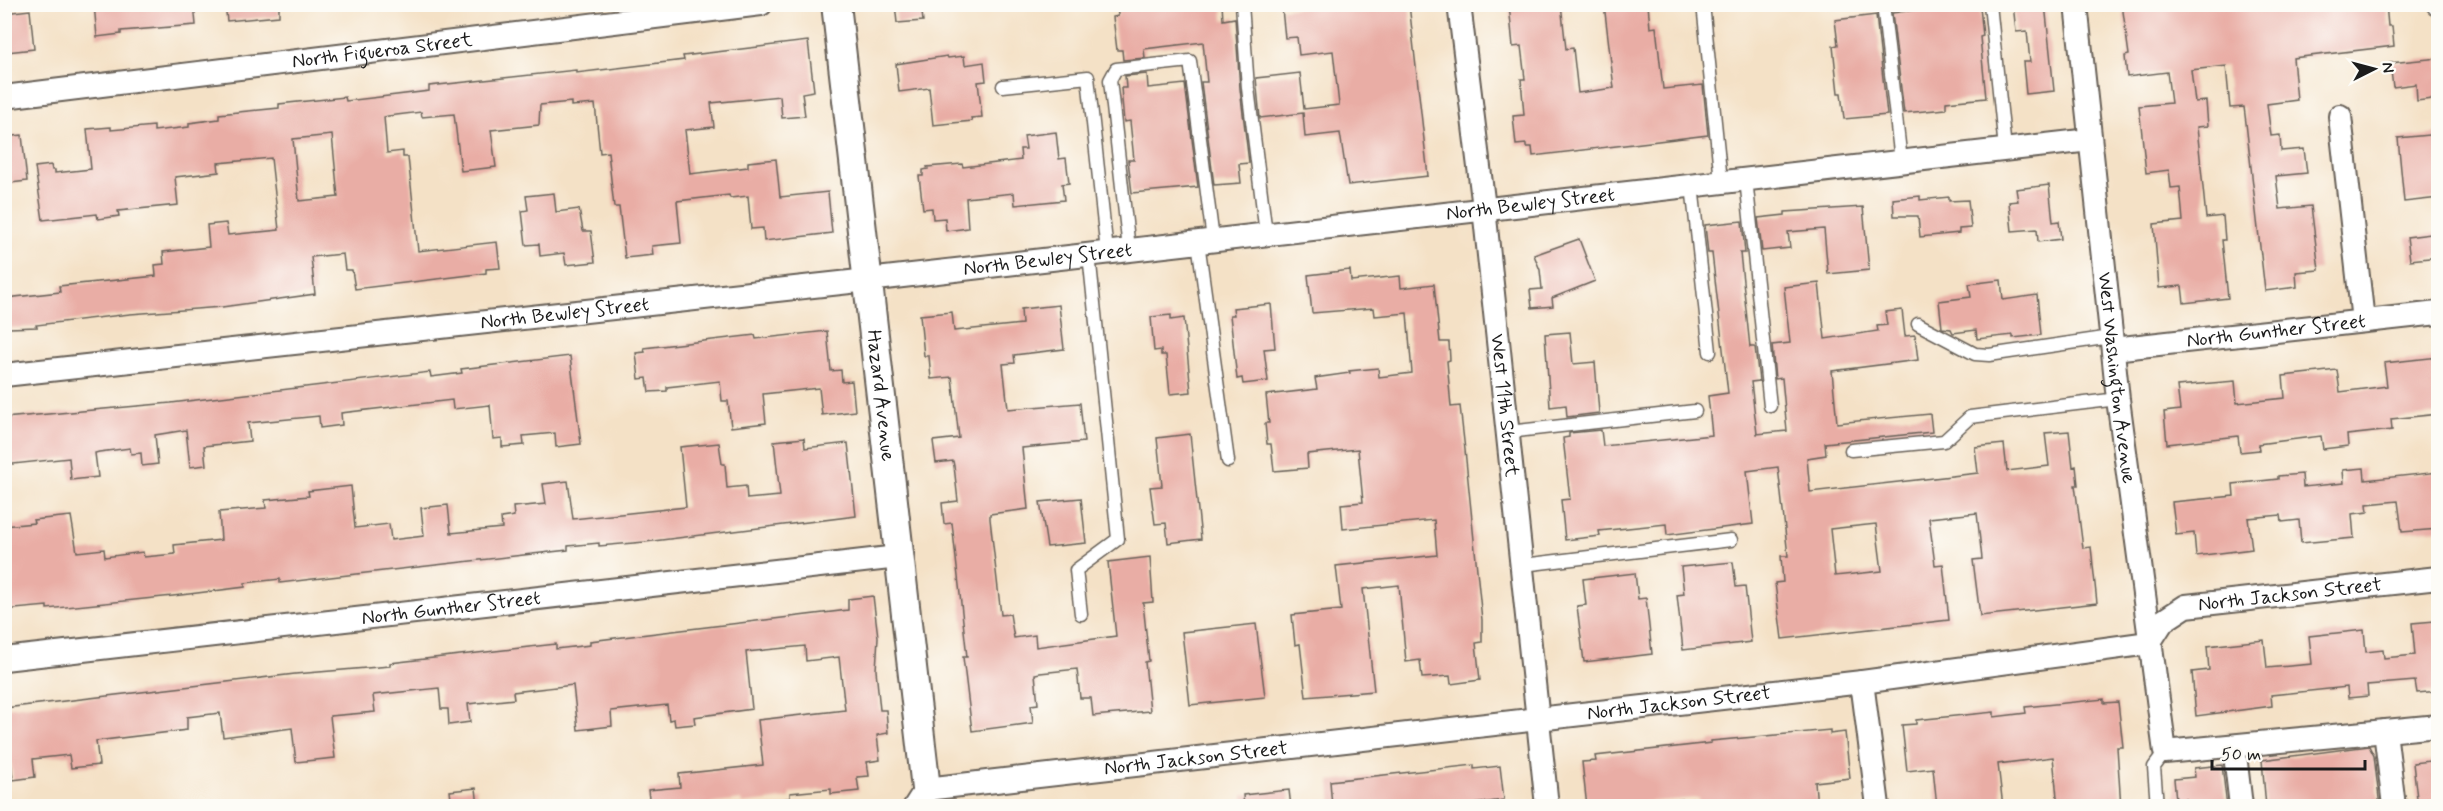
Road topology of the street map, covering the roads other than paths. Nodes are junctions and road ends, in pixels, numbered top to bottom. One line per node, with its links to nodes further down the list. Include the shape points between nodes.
1 (836, 4): 25 (street, Hazard Avenue)
2 (1242, 4): 21 (lane)
3 (1459, 4): 20 (street, West 11th Street)
4 (1703, 4): 18 (lane)
5 (1883, 4): 16 (lane)
6 (1990, 4): 15 (lane)
7 (2076, 4): 14 (street, West Washington Avenue)
8 (2431, 4): 10 (lane)
9 (748, 5): 12 (street, North Figueroa Street)
10 (2439, 12)
11 (1003, 86): 24 (lane, via 1088,77)
12 (4, 97)
13 (2340, 116): 27 (street)
14 (2090, 140): 15 (street, North Bewley Street); 29 (street, West Washington Avenue)
15 (2005, 149): 16 (street, North Bewley Street)
16 (1901, 161): 17 (street, North Bewley Street)
17 (1746, 178): 18 (street, North Bewley Street); 33 (lane)
18 (1721, 181): 19 (street, North Bewley Street)
19 (1692, 184): 20 (street, North Bewley Street); 30 (lane)
20 (1484, 208): 21 (street, North Bewley Street); 35 (street, West 11th Street)
21 (1266, 234): 22 (street, North Bewley Street)
22 (1205, 241): 23 (street, North Bewley Street); 23 (lane, via 1190,61 1170,62 1116,69 1110,80); 37 (lane)
23 (1129, 249): 24 (street, North Bewley Street)
24 (1098, 253): 25 (street, North Bewley Street); 42 (lane, via 1118,539 1076,570)
25 (868, 280): 31 (street, North Bewley Street); 39 (street, Hazard Avenue)
26 (2439, 313): 27 (street, North Gunther Street)
27 (2363, 321): 29 (street, North Gunther Street)
28 (1918, 324): 29 (lane, via 1975,354)
29 (2112, 343): 32 (street, West Washington Avenue)
30 (1710, 352)
31 (4, 375)
32 (2118, 399): 36 (lane, via 1970,417 1944,441); 43 (street, West Washington Avenue)
33 (1770, 406)
34 (1695, 411): 35 (lane)
35 (1508, 432): 40 (street, West 11th Street)
36 (1851, 450)
37 (1228, 461)
38 (1731, 540): 40 (lane)
39 (898, 557): 44 (street, North Gunther Street); 51 (street, Hazard Avenue)
40 (1523, 565): 46 (street, West 11th Street)
41 (2439, 578): 43 (street, North Jackson Street, via 2186,606 2163,621)
42 (1081, 614)
43 (2149, 643): 45 (street, North Jackson Street); 50 (street, West Washington Avenue)
44 (4, 659)
45 (1862, 682): 46 (street, North Jackson Street); 53 (street)
46 (1539, 717): 51 (street, North Jackson Street); 52 (street, West 11th Street)
47 (2439, 726): 48 (street)
48 (2385, 731): 49 (street); 56 (street)
49 (2234, 746): 50 (street); 55 (street)
50 (2164, 752): 54 (lane, via 2154,767)
51 (920, 798)
52 (1547, 807)
53 (1878, 807)
54 (2157, 807)
55 (2241, 807)
56 (2394, 807)

